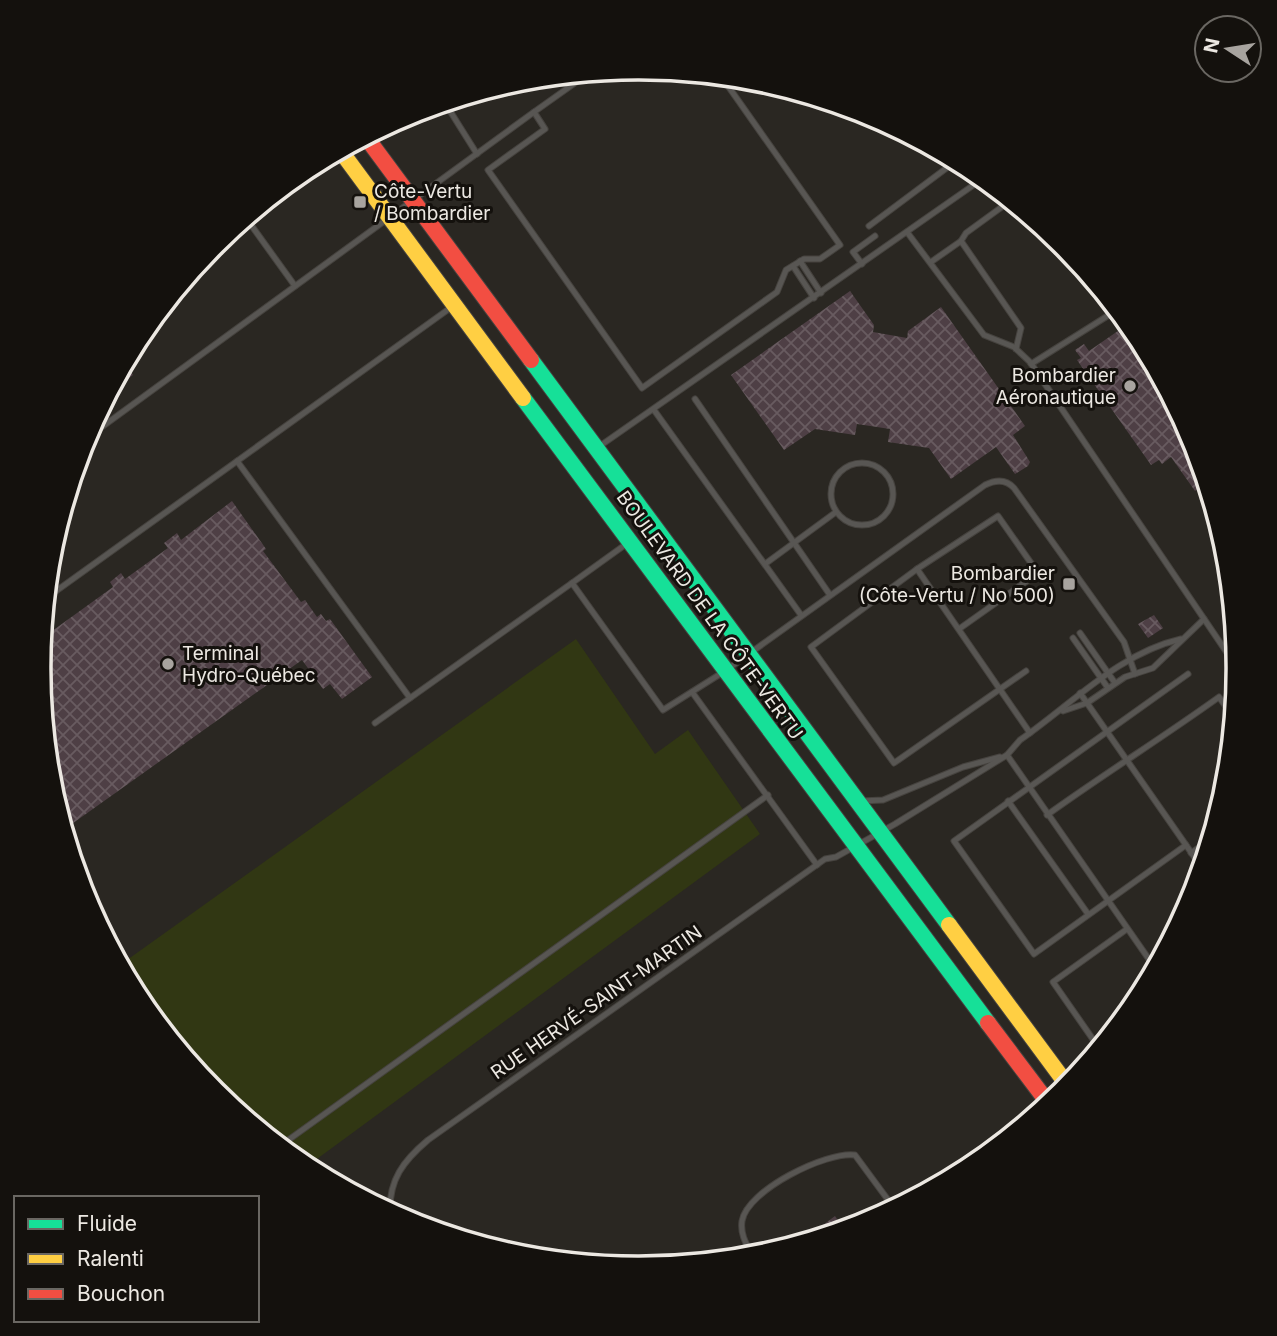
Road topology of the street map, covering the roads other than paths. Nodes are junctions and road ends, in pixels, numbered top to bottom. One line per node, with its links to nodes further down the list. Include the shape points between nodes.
1 (573, 84): 4 (lane)
2 (728, 87): 18 (lane, via 840,245 820,259)
3 (450, 111): 6 (lane)
4 (534, 112): 6 (lane); 21 (lane, via 545,129 488,170 642,388 777,292 784,273)
5 (372, 144): 10 (street, BOULEVARD DE LA CÔTE-VERTU)
6 (477, 154): 10 (lane)
7 (346, 158): 12 (street, BOULEVARD DE LA CÔTE-VERTU)
8 (947, 168): 14 (lane)
9 (973, 185): 15 (lane)
10 (415, 201): 12 (lane); 32 (street, BOULEVARD DE LA CÔTE-VERTU)
11 (1002, 207): 17 (lane)
12 (390, 218): 22 (lane); 25 (street, BOULEVARD DE LA CÔTE-VERTU)
13 (251, 226): 22 (lane)
14 (869, 226)
15 (907, 232): 19 (lane); 20 (lane)
16 (876, 236): 20 (lane, via 853,252)
17 (961, 241): 19 (lane); 27 (lane, via 1021,328)
18 (800, 261): 21 (lane); 23 (lane)
19 (931, 262): 27 (lane, via 984,335)
20 (862, 264): 23 (lane)
21 (793, 266): 24 (lane)
22 (295, 286): 31 (lane)
23 (821, 293): 24 (lane)
24 (814, 298): 30 (lane)
25 (455, 304): 33 (lane); 35 (street, BOULEVARD DE LA CÔTE-VERTU)
26 (1109, 315): 28 (lane)
27 (1016, 348): 28 (lane)
28 (1031, 364): 43 (lane)
29 (695, 399): 36 (lane)
30 (654, 410): 32 (lane); 37 (lane)
31 (103, 426)
32 (597, 448): 49 (street, BOULEVARD DE LA CÔTE-VERTU)
33 (237, 461): 40 (lane); 62 (lane)
34 (836, 512): 34 (lane, via 844,520 863,525 882,518 889,510 893,490 884,471 856,463 838,473 830,492); 36 (lane)
35 (629, 541): 39 (lane); 51 (street, BOULEVARD DE LA CÔTE-VERTU)
36 (794, 542): 37 (lane); 41 (lane)
37 (765, 564): 42 (lane)
38 (917, 569): 44 (lane); 44 (lane, via 998,516 1038,572); 59 (lane, via 811,647 894,763)
39 (572, 583): 60 (lane, via 663,709); 62 (lane)
40 (56, 591)
41 (830, 595): 42 (lane); 50 (lane, via 985,485 1002,481 1014,488 1124,642)
42 (801, 615): 49 (lane)
43 (1204, 619): 47 (lane); 48 (lane)
44 (959, 629): 59 (lane)
45 (1080, 633): 53 (lane)
46 (1073, 638): 56 (lane)
47 (1181, 639): 50 (lane, via 1154,645); 54 (lane, via 1159,664)
48 (1226, 651)
49 (749, 652): 51 (lane); 73 (street, BOULEVARD DE LA CÔTE-VERTU)
50 (1130, 660): 53 (lane); 54 (lane)
51 (725, 671): 60 (lane); 78 (street, BOULEVARD DE LA CÔTE-VERTU)
52 (1026, 671): 59 (lane)
53 (1108, 673): 56 (lane); 57 (lane)
54 (1135, 674): 57 (lane)
55 (1188, 674): 67 (lane)
56 (1101, 678): 58 (lane); 61 (lane)
57 (1115, 683): 58 (lane)
58 (1108, 688): 63 (lane)
59 (1001, 689): 68 (lane)
60 (692, 692): 72 (lane)
61 (1080, 693): 63 (lane); 65 (lane)
62 (410, 698): 66 (lane)
63 (1087, 703): 65 (lane); 67 (lane)
64 (1225, 705): 70 (lane, via 1219,697)
65 (1061, 712): 68 (lane, RUE HERVÉ-SAINT-MARTIN)
66 (375, 723)
67 (1106, 730): 70 (lane); 71 (lane)
68 (1030, 733): 69 (lane, RUE HERVÉ-SAINT-MARTIN)
69 (1007, 755): 71 (lane); 73 (lane, via 963,767 883,800); 76 (lane, RUE HERVÉ-SAINT-MARTIN)
70 (1127, 761): 75 (lane); 77 (lane)
71 (1027, 787): 74 (lane); 75 (lane)
72 (768, 795): 82 (lane); 90 (lane)
73 (860, 801): 76 (street, BOULEVARD DE LA CÔTE-VERTU)
74 (1008, 801): 84 (lane); 84 (lane, via 954,841 966,859 1034,954)
75 (1047, 815): 83 (lane)
76 (881, 831): 78 (lane, RUE HERVÉ-SAINT-MARTIN); 88 (street, BOULEVARD DE LA CÔTE-VERTU)
77 (1186, 845): 80 (lane); 83 (lane)
78 (855, 846): 82 (lane, RUE HERVÉ-SAINT-MARTIN); 89 (street, BOULEVARD DE LA CÔTE-VERTU)
79 (1198, 848): 80 (lane)
80 (1191, 853): 81 (lane)
81 (1195, 858)
82 (817, 865): 91 (lane, RUE HERVÉ-SAINT-MARTIN, via 428,1140 394,1178)
83 (1107, 900): 84 (lane); 85 (lane)
84 (1088, 914)
85 (1128, 929): 86 (lane); 87 (lane, via 1053,982)
86 (1149, 960)
87 (1093, 1040)
88 (1061, 1076)
89 (1042, 1095)
90 (289, 1140)
91 (390, 1200)
92 (888, 1200): 93 (lane, via 855,1155 826,1158 760,1193 748,1206 742,1220)
93 (747, 1245)

